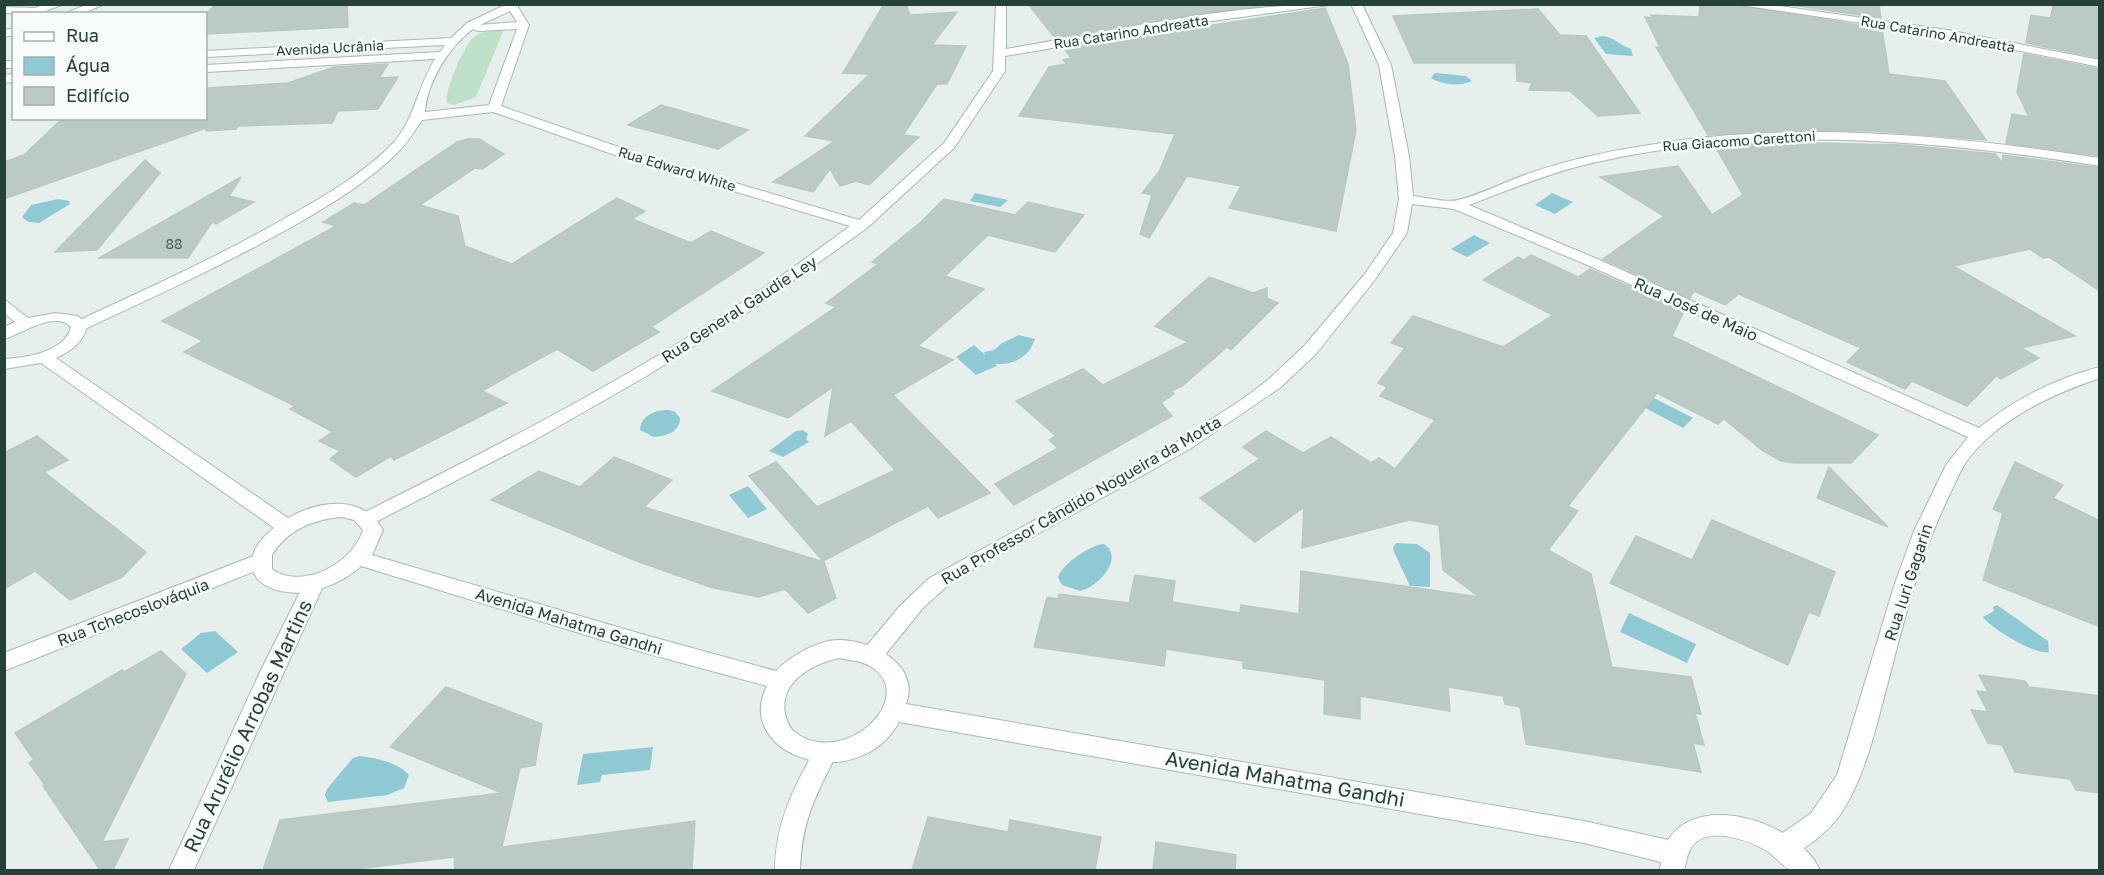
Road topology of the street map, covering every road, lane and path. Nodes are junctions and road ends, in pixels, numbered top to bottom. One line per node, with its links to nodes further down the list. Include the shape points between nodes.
1 (59, 4): 9 (street)
2 (100, 4): 10 (street)
3 (1001, 4): 14 (street, Rua General Gaudie Ley, via 1008,27)
4 (1331, 4): 14 (street, Rua Catarino Andreatta, via 1205,19)
5 (1356, 4): 22 (street, Rua Professor Cândido Nogueira da Motta, via 1385,65)
6 (1739, 4): 17 (street, Rua Catarino Andreatta, via 1947,33)
7 (513, 5): 11 (street); 12 (street)
8 (4, 10): 9 (street)
9 (30, 12)
10 (75, 12)
11 (524, 25): 12 (street); 19 (street)
12 (467, 28): 13 (street)
13 (454, 41): 15 (street, Avenida Ucrânia); 16 (street)
14 (1004, 53): 24 (street, Rua General Gaudie Ley, via 985,100 959,135)
15 (207, 54)
16 (444, 55): 18 (street, Avenida Ucrânia); 20 (street, via 419,103)
17 (2100, 64)
18 (207, 68)
19 (494, 108): 20 (street); 24 (street, Rua Edward White, via 631,156)
20 (418, 117): 27 (street, via 411,132 392,153 309,210)
21 (2100, 162): 23 (street, Rua Giacomo Carettoni, via 1965,142 1786,135 1677,143 1585,161)
22 (1406, 199): 23 (street, Rua José de Maio); 38 (street, Rua Professor Cândido Nogueira da Motta, via 1400,233 1369,278 1310,350 1275,383 1184,444 946,576 906,611)
23 (1456, 205): 32 (street, Rua José de Maio)
24 (862, 225): 33 (street, Rua General Gaudie Ley, via 772,291 668,356 547,426)
25 (4, 304): 26 (street)
26 (26, 324): 27 (street, via 56,317 72,319); 28 (street)
27 (79, 326): 29 (street, via 72,341)
28 (4, 334)
29 (44, 357): 30 (street); 34 (street)
30 (4, 364)
31 (2100, 372): 32 (street, Rua Iuri Gagarin, via 2046,393)
32 (1981, 436): 43 (street, Rua Iuri Gagarin, via 1963,454 1933,507 1842,793 1818,822)
33 (368, 519): 34 (street, via 342,510 305,517); 35 (street, via 373,530 371,541)
34 (287, 527): 36 (street, via 271,540)
35 (358, 558): 37 (street); 40 (street, Avenida Mahatma Gandhi)
36 (261, 561): 37 (street, via 264,573 275,582); 39 (street, Rua Tchecoslováquia)
37 (315, 582): 45 (street, Rua Arurélio Arrobas Martins)
38 (872, 655): 40 (street, via 856,650 822,652 791,669); 41 (street, via 896,678)
39 (4, 662)
40 (780, 681): 42 (street, via 773,698 778,729 789,742)
41 (895, 712): 42 (street, via 868,742); 44 (street, Avenida Mahatma Gandhi, via 1573,830)
42 (825, 753): 46 (street, via 799,799 788,833)
43 (1783, 847): 44 (street, via 1737,826 1715,825 1696,829 1681,838); 47 (street)
44 (1673, 862)
45 (181, 870)
46 (787, 870)
47 (1807, 870)

